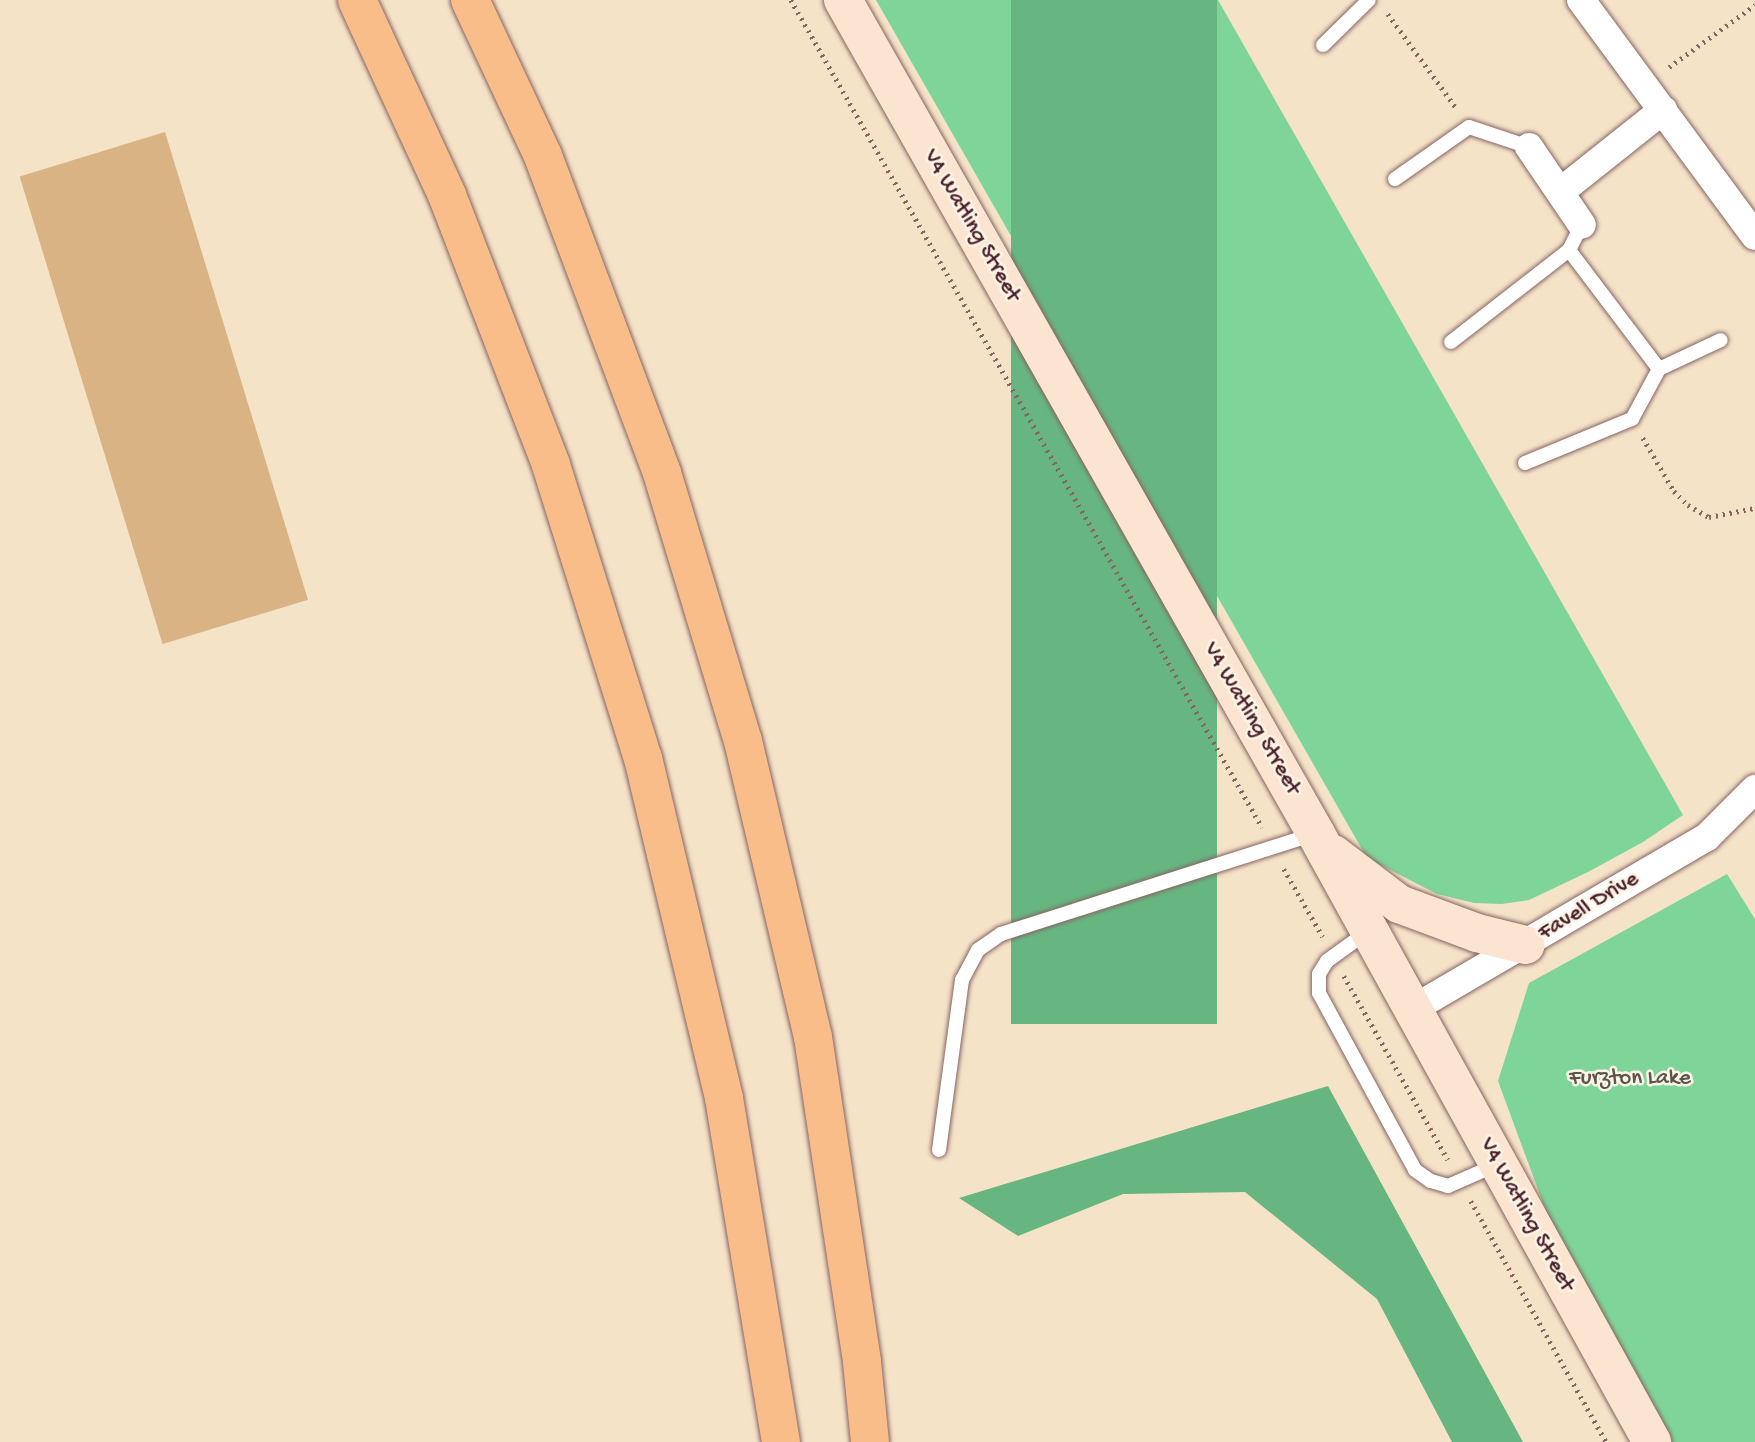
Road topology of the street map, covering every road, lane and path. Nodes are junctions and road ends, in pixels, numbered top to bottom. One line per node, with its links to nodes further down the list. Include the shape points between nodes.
1 (357, 0): 35 (highway, via 447,195 551,466 642,758 724,1098)
2 (470, 0): 36 (highway, via 543,156 662,474 743,741 813,1037)
3 (791, 0): 27 (path)
4 (843, 0): 26 (street, V4 Watling Street)
5 (1369, 0): 9 (lane)
6 (1581, 0): 10 (street)
7 (1755, 5): 10 (path)
8 (1386, 10): 12 (path)
9 (1323, 45)
10 (1643, 86): 11 (street)
11 (1663, 110): 15 (street); 17 (street)
12 (1469, 127): 13 (lane); 14 (lane)
13 (1529, 147): 15 (street)
14 (1395, 179)
15 (1560, 191): 16 (street)
16 (1582, 226): 18 (lane)
17 (1755, 236)
18 (1569, 250): 20 (lane); 21 (lane)
19 (1721, 340): 21 (lane)
20 (1451, 342)
21 (1659, 369): 22 (lane)
22 (1632, 419): 23 (lane); 24 (path, via 1674,491 1688,505 1709,517)
23 (1525, 463)
24 (1755, 508)
25 (1755, 789): 29 (street, Favell Drive, via 1707,837)
26 (1319, 840): 27 (lane); 28 (street, V4 Watling Street); 29 (street, via 1399,904 1477,933)
27 (1273, 849): 30 (path); 32 (lane, via 1001,934 978,950 962,980)
28 (1368, 931): 30 (lane); 31 (street, V4 Watling Street)
29 (1526, 945): 31 (street, Favell Drive)
30 (1334, 956): 34 (path); 34 (lane, via 1319,974 1319,993 1415,1170 1448,1186)
31 (1411, 1010): 33 (street, V4 Watling Street)
32 (939, 1150)
33 (1497, 1164): 34 (lane); 38 (street, V4 Watling Street)
34 (1459, 1180): 37 (path)
35 (781, 1442)
36 (870, 1442)
37 (1606, 1442)
38 (1653, 1442)

